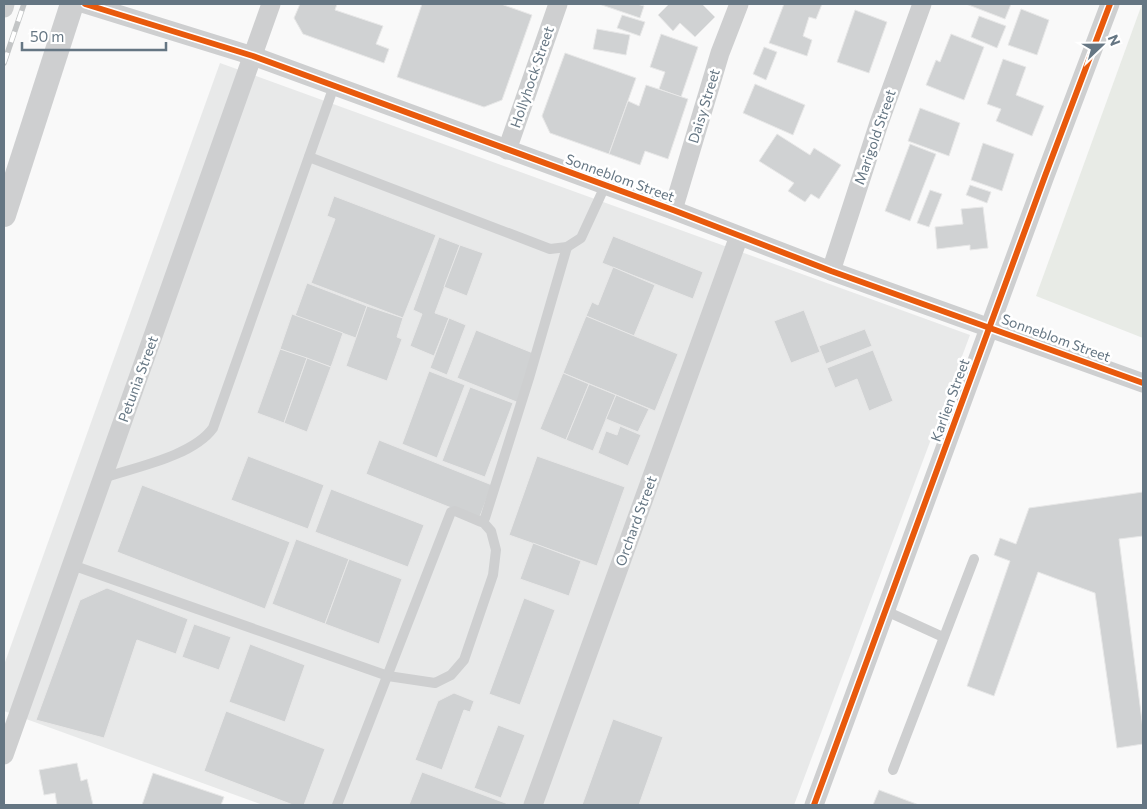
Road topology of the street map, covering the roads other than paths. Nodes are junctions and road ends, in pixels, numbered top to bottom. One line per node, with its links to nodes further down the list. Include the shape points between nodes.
1 (5, 4): 9 (street)
2 (72, 4): 16 (street)
3 (85, 4): 10 (street, Sonneblom Street)
4 (271, 4): 10 (street, Petunia Street)
5 (558, 4): 12 (street, Hollyhock Street)
6 (739, 4): 15 (street, Daisy Street, via 720,54)
7 (922, 4): 19 (street, Marigold Street)
8 (1110, 4): 20 (street, Karlien Street)
9 (4, 8)
10 (253, 56): 11 (street, Sonneblom Street); 22 (street, Petunia Street)
11 (334, 86): 12 (street, Sonneblom Street); 13 (lane)
12 (506, 150): 14 (street, Sonneblom Street)
13 (309, 157): 18 (lane, via 550,249); 22 (lane, via 213,428 207,437 182,451)
14 (605, 186): 15 (street, Sonneblom Street); 18 (lane, via 580,238)
15 (673, 210): 17 (street, Sonneblom Street)
16 (4, 215)
17 (738, 236): 19 (street, Sonneblom Street); 33 (street, Orchard Street)
18 (568, 247): 23 (lane)
19 (831, 271): 20 (street, Sonneblom Street)
20 (990, 328): 21 (street, Sonneblom Street); 26 (street, Karlien Street)
21 (1143, 384)
22 (103, 478): 25 (street, Petunia Street)
23 (482, 522): 28 (lane, via 451,512); 28 (lane, via 491,531 496,550 493,575 464,660 451,675 435,683)
24 (974, 559): 27 (lane)
25 (72, 565): 28 (lane); 29 (street, Petunia Street)
26 (886, 611): 27 (lane); 34 (street, Karlien Street)
27 (943, 637): 31 (lane)
28 (388, 676): 32 (lane)
29 (8, 731): 30 (street, Petunia Street)
30 (4, 755)
31 (893, 770)
32 (337, 805)
33 (533, 805)
34 (814, 805)

